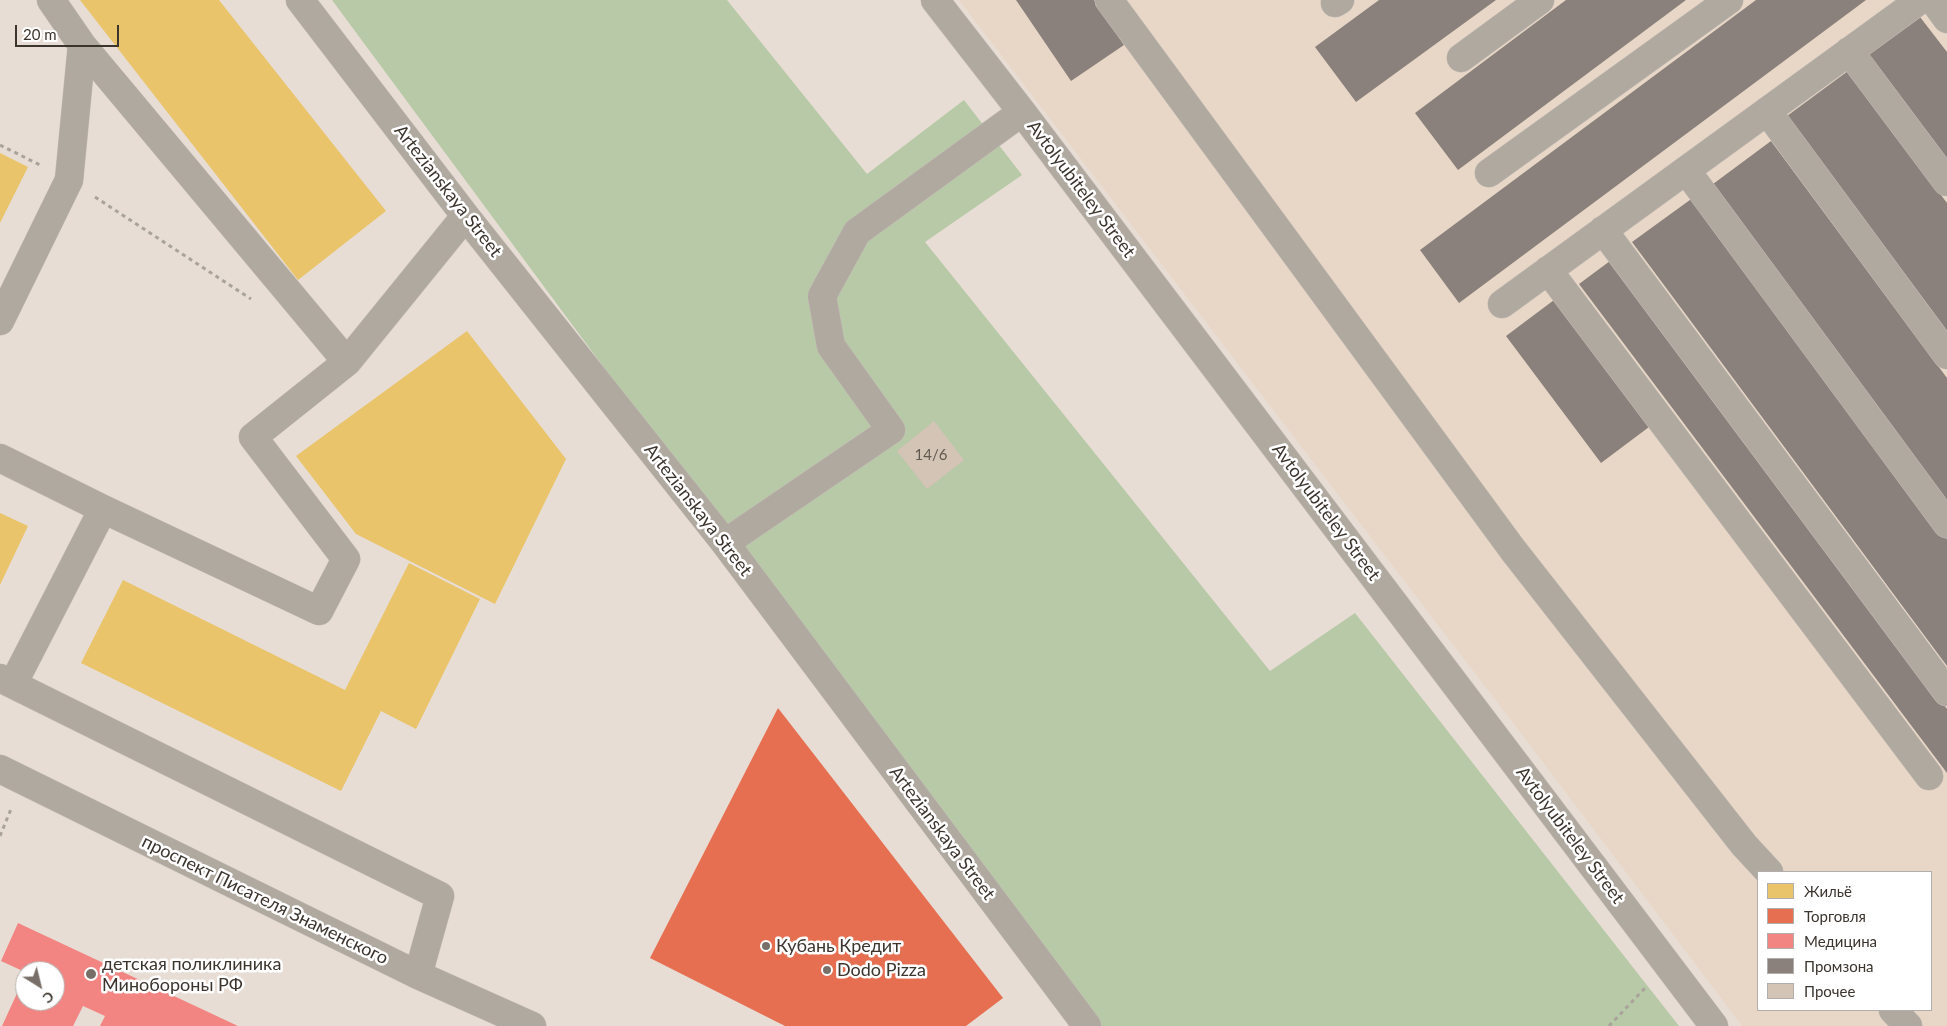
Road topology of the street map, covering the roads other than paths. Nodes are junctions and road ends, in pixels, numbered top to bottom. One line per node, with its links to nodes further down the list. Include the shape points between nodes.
1 (51, 0): 10 (street)
2 (300, 0): 18 (street, Artezianskaya Street)
3 (936, 0): 14 (street, Avtolyubiteley Street)
4 (1109, 0): 33 (street, via 1512,550 1744,845)
5 (1540, 0): 12 (street)
6 (1729, 0): 16 (street)
7 (1920, 0): 11 (street)
8 (1933, 0): 9 (street)
9 (1947, 19)
10 (82, 45): 22 (street, via 69,180); 24 (street)
11 (1849, 51): 13 (street); 17 (street)
12 (1461, 58)
13 (1767, 111): 15 (street); 23 (street)
14 (1022, 112): 28 (street, via 858,232 822,296 831,346 891,430); 38 (street, Avtolyubiteley Street)
15 (1686, 170): 19 (street); 27 (street)
16 (1489, 172)
17 (1947, 182)
18 (467, 218): 24 (street); 28 (street, Artezianskaya Street)
19 (1603, 230): 20 (street); 30 (street)
20 (1548, 270): 21 (street); 32 (street)
21 (1502, 304)
22 (0, 321)
23 (1947, 354)
24 (347, 362): 26 (street, via 253,437 346,559 319,611)
25 (0, 458): 26 (street)
26 (103, 509): 29 (street)
27 (1947, 524)
28 (725, 544): 37 (street, Artezianskaya Street)
29 (6, 681): 34 (street, via 440,896)
30 (1947, 692)
31 (0, 770): 34 (street, проспект Писателя Знаменского)
32 (1929, 776)
33 (1768, 871)
34 (418, 975): 36 (street, проспект Писателя Знаменского)
35 (1894, 1011): 39 (street)
36 (532, 1026)
37 (1087, 1026)
38 (1714, 1026)
39 (1908, 1026)

